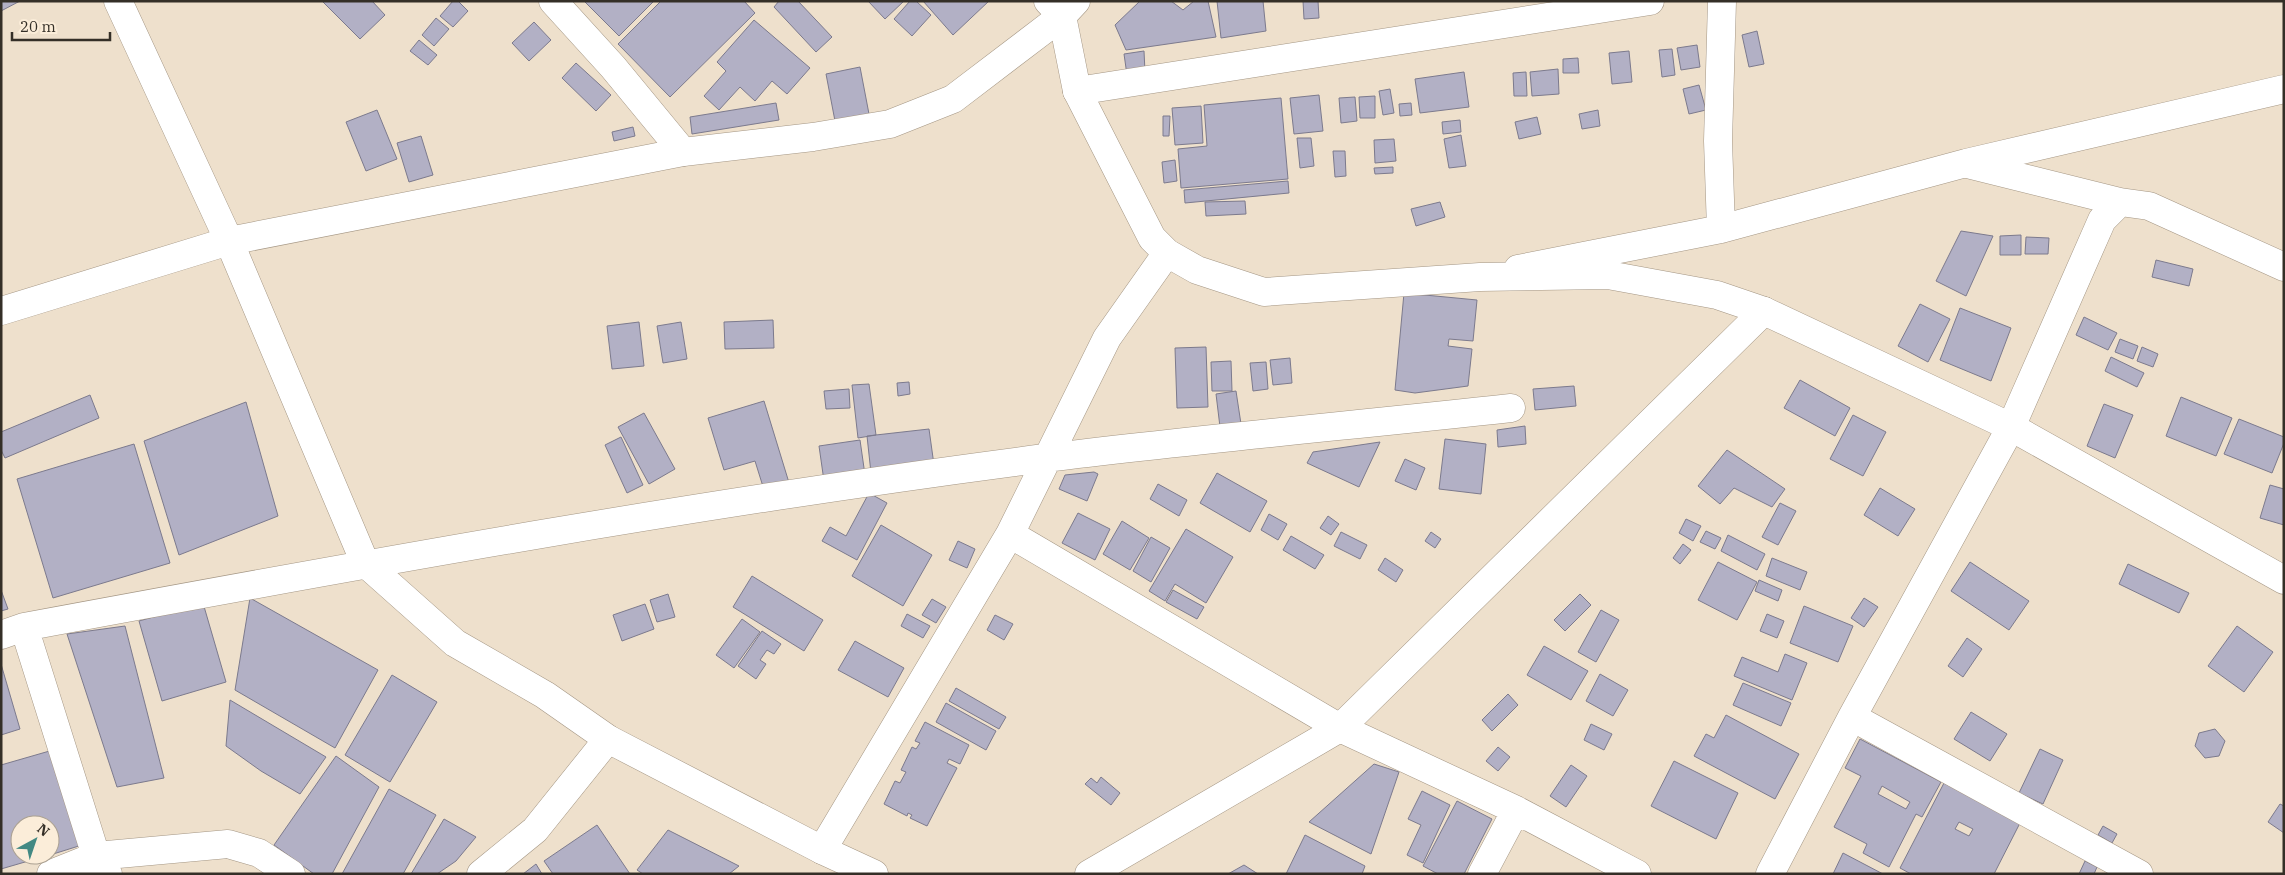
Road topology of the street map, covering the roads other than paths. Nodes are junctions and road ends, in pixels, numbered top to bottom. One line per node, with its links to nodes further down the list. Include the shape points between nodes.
1 (118, 1): 12 (street)
2 (553, 1): 8 (street)
3 (1650, 1): 7 (street)
4 (1722, 1): 11 (street, via 1718,141)
5 (1062, 6): 7 (street); 8 (street, via 953,99 890,124 813,137)
6 (2284, 89): 9 (street)
7 (1077, 90): 13 (street, via 1152,238)
8 (683, 152): 12 (street)
9 (1966, 163): 10 (street); 11 (street)
10 (2120, 202): 14 (street, via 2149,206); 19 (street, via 2102,220)
11 (1721, 229): 15 (street)
12 (229, 241): 16 (street); 22 (street)
13 (1167, 253): 15 (street, via 1197,270 1264,292); 20 (street, via 1106,338)
14 (2284, 267)
15 (1480, 277): 17 (street, via 1608,275 1717,295)
16 (1, 311)
17 (1764, 311): 19 (street); 26 (street)
18 (1511, 408): 20 (street)
19 (2011, 427): 23 (street); 25 (street)
20 (1047, 458): 21 (street); 22 (street, via 806,492)
21 (1010, 534): 26 (street); 29 (street)
22 (365, 563): 24 (street); 27 (street, via 455,643 545,696)
23 (2284, 580)
24 (13, 631): 30 (street)
25 (1852, 717): 38 (street); 39 (street)
26 (1340, 728): 28 (street); 35 (street)
27 (608, 739): 29 (street); 33 (street, via 535,830)
28 (1516, 810): 36 (street); 37 (street)
29 (822, 850): 34 (street)
30 (102, 865): 31 (street); 32 (street, via 228,844 259,853)
31 (51, 874)
32 (291, 874)
33 (481, 874)
34 (874, 874)
35 (1089, 874)
36 (1482, 874)
37 (1637, 874)
38 (1770, 874)
39 (2139, 874)

